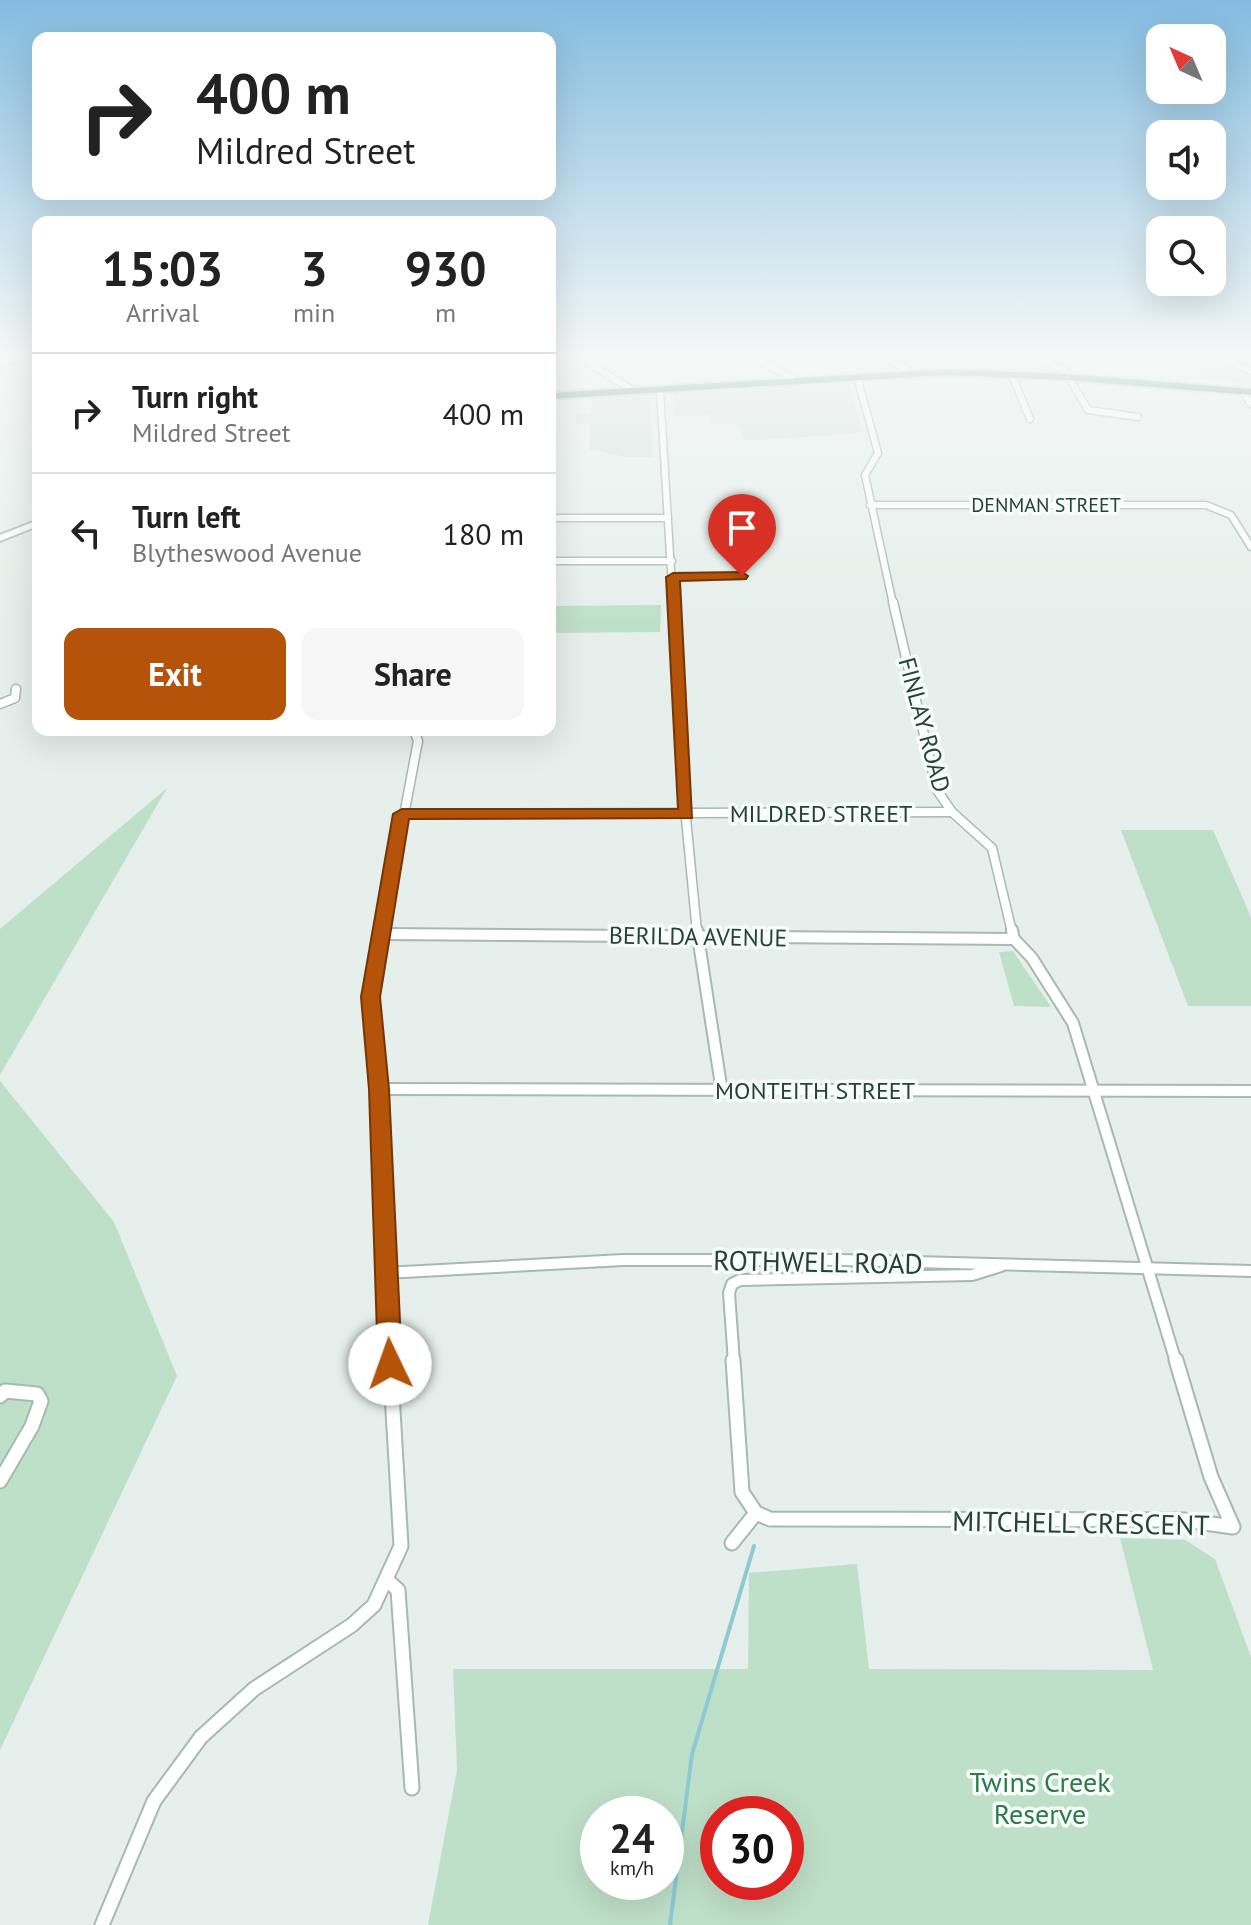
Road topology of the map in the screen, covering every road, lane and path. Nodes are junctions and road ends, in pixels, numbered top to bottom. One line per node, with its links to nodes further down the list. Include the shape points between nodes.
1 (663, 442): 5 (street)
2 (875, 442): 3 (street, FINLAY ROAD, via 878,453 865,475)
3 (870, 505): 8 (street, DENMAN STREET, via 1199,505 1221,509); 16 (street, FINLAY ROAD, via 937,790)
4 (556, 518): 5 (street)
5 (668, 518): 10 (street)
6 (32, 525): 7 (main road)
7 (0, 538)
8 (1250, 542)
9 (556, 561): 10 (street)
10 (672, 561): 12 (street)
11 (742, 576): 12 (street)
12 (673, 577): 18 (street)
13 (16, 689): 14 (street, via 15,698)
14 (0, 704)
15 (416, 736): 17 (street)
16 (952, 812): 18 (street, MILDRED STREET); 21 (street, FINLAY ROAD, via 992,848)
17 (402, 814): 18 (street, MILDRED STREET); 19 (street)
18 (686, 815): 20 (street)
19 (383, 934): 20 (street, BERILDA AVENUE); 22 (street, via 370,997)
20 (698, 939): 21 (street, BERILDA AVENUE); 25 (street)
21 (1014, 939): 23 (street, FINLAY ROAD, via 1073,1023)
22 (379, 1089): 25 (street, MONTEITH STREET); 29 (street)
23 (1092, 1090): 24 (street, MONTEITH STREET); 25 (street, MONTEITH STREET); 27 (street, FINLAY ROAD)
24 (1251, 1091)
25 (722, 1092)
26 (1001, 1266): 27 (street, ROTHWELL ROAD); 29 (street, ROTHWELL ROAD, via 623,1260); 32 (street, via 972,1275 732,1284 742,1492)
27 (1148, 1271): 28 (street, ROTHWELL ROAD); 32 (street, MITCHELL CRESCENT, via 1211,1477 1233,1527 1184,1520 770,1519)
28 (1251, 1271)
29 (385, 1273): 34 (street, via 401,1546)
30 (0, 1396): 31 (street, via 5,1391 37,1394 41,1401)
31 (0, 1481)
32 (756, 1513): 33 (street)
33 (732, 1543)
34 (388, 1581): 35 (street, via 398,1590); 36 (street, via 374,1605 352,1625 254,1689 201,1737 154,1801)
35 (412, 1788)
36 (102, 1925)

